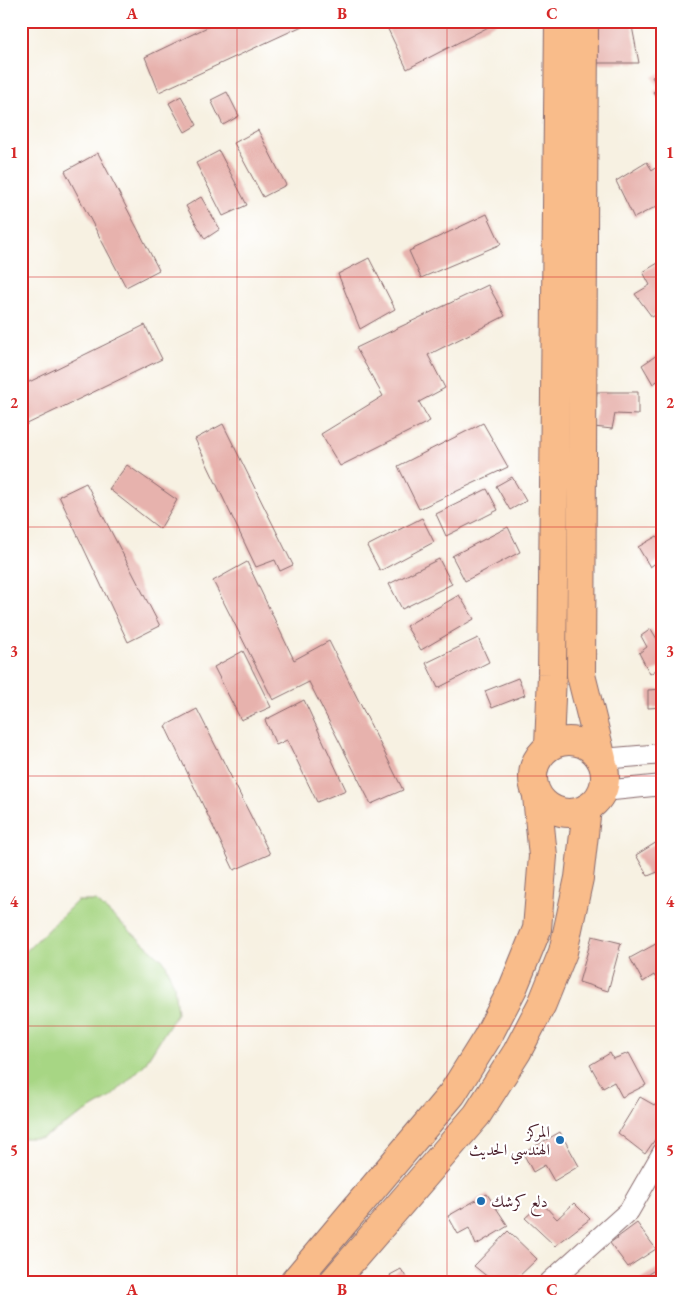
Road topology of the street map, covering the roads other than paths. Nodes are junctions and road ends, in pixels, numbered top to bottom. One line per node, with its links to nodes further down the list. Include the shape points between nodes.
1 (559, 21): 3 (main road)
2 (584, 21): 5 (main road, via 581,675)
3 (550, 746): 5 (main road, via 560,741 578,742 594,750); 7 (main road, via 541,753 533,768)
4 (663, 754): 5 (street)
5 (602, 759): 8 (main road, via 605,780)
6 (663, 785): 8 (street)
7 (537, 796): 8 (main road, via 549,807 565,813); 10 (main road, via 543,856 536,929 513,988 488,1038 452,1094)
8 (595, 799): 11 (main road, via 563,952 542,1004 517,1052 477,1115)
9 (663, 1152): 12 (street, via 629,1211)
10 (294, 1282)
11 (333, 1282)
12 (550, 1282)

